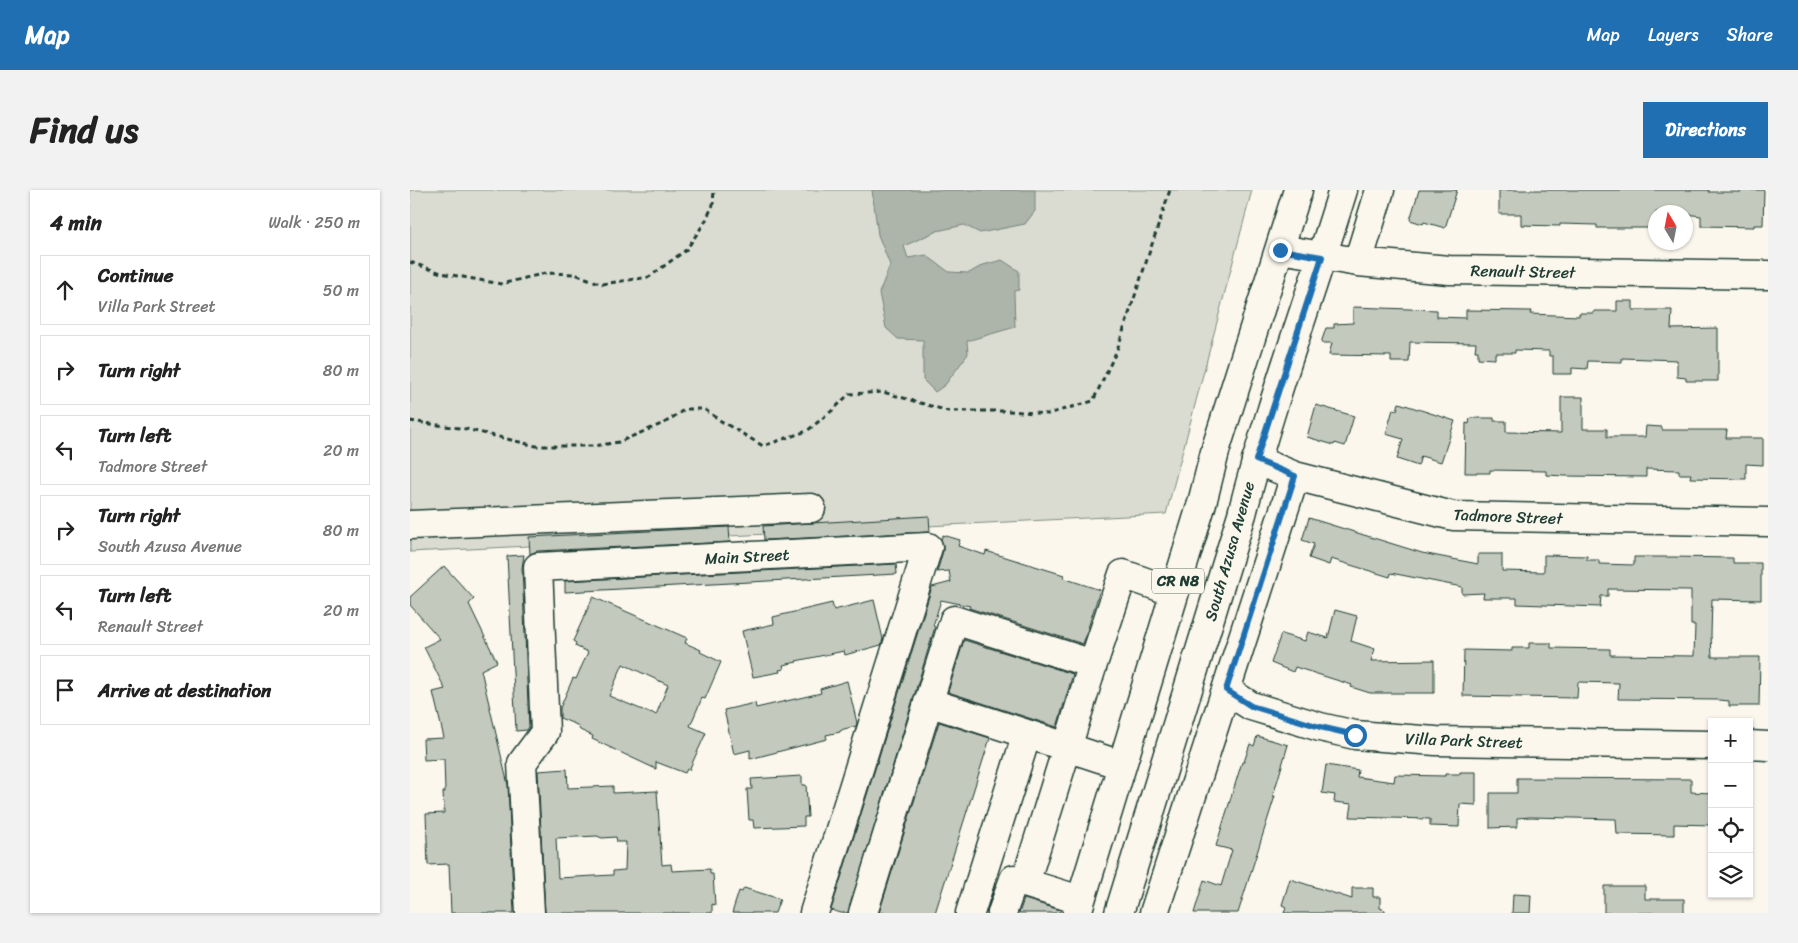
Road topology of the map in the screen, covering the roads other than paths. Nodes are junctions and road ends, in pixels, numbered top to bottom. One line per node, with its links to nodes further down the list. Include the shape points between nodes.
1 (1298, 190): 4 (street, CR N8)
2 (1343, 190): 5 (street, South Azusa Avenue / CR N8)
3 (1380, 190): 6 (street)
4 (1280, 250): 5 (street, Renault Street); 13 (street, CR N8, via 1216,448)
5 (1322, 257): 6 (street, Renault Street); 8 (street, South Azusa Avenue / CR N8)
6 (1358, 262): 7 (street, Renault Street, via 1449,270)
7 (1768, 275)
8 (1256, 460): 9 (street, Tadmore Street); 23 (street, South Azusa Avenue / CR N8)
9 (1295, 476): 11 (street, Tadmore Street, via 1453,516); 15 (street)
10 (811, 508): 12 (street)
11 (1768, 522)
12 (410, 525)
13 (1174, 592): 14 (street, via 1123,574); 22 (street, CR N8)
14 (1093, 664): 16 (street, via 954,620); 21 (street)
15 (1226, 690): 18 (street, Villa Park Street, via 1251,706 1355,735 1436,741); 33 (street)
16 (928, 702): 17 (street); 29 (street)
17 (1027, 734): 21 (street); 24 (street)
18 (1708, 745)
19 (1753, 746): 20 (street)
20 (1768, 746)
21 (1067, 747): 22 (street); 25 (street)
22 (1121, 765): 23 (street); 26 (street, CR N8)
23 (1160, 778): 32 (street, South Azusa Avenue / CR N8)
24 (984, 869): 25 (street); 30 (street)
25 (1019, 881): 26 (street); 31 (street)
26 (1078, 906)
27 (530, 913): 28 (street, Main Street, via 522,763 545,732 538,567 928,548)
28 (814, 913)
29 (863, 913)
30 (970, 913)
31 (1002, 913)
32 (1119, 913)
33 (1154, 913)

